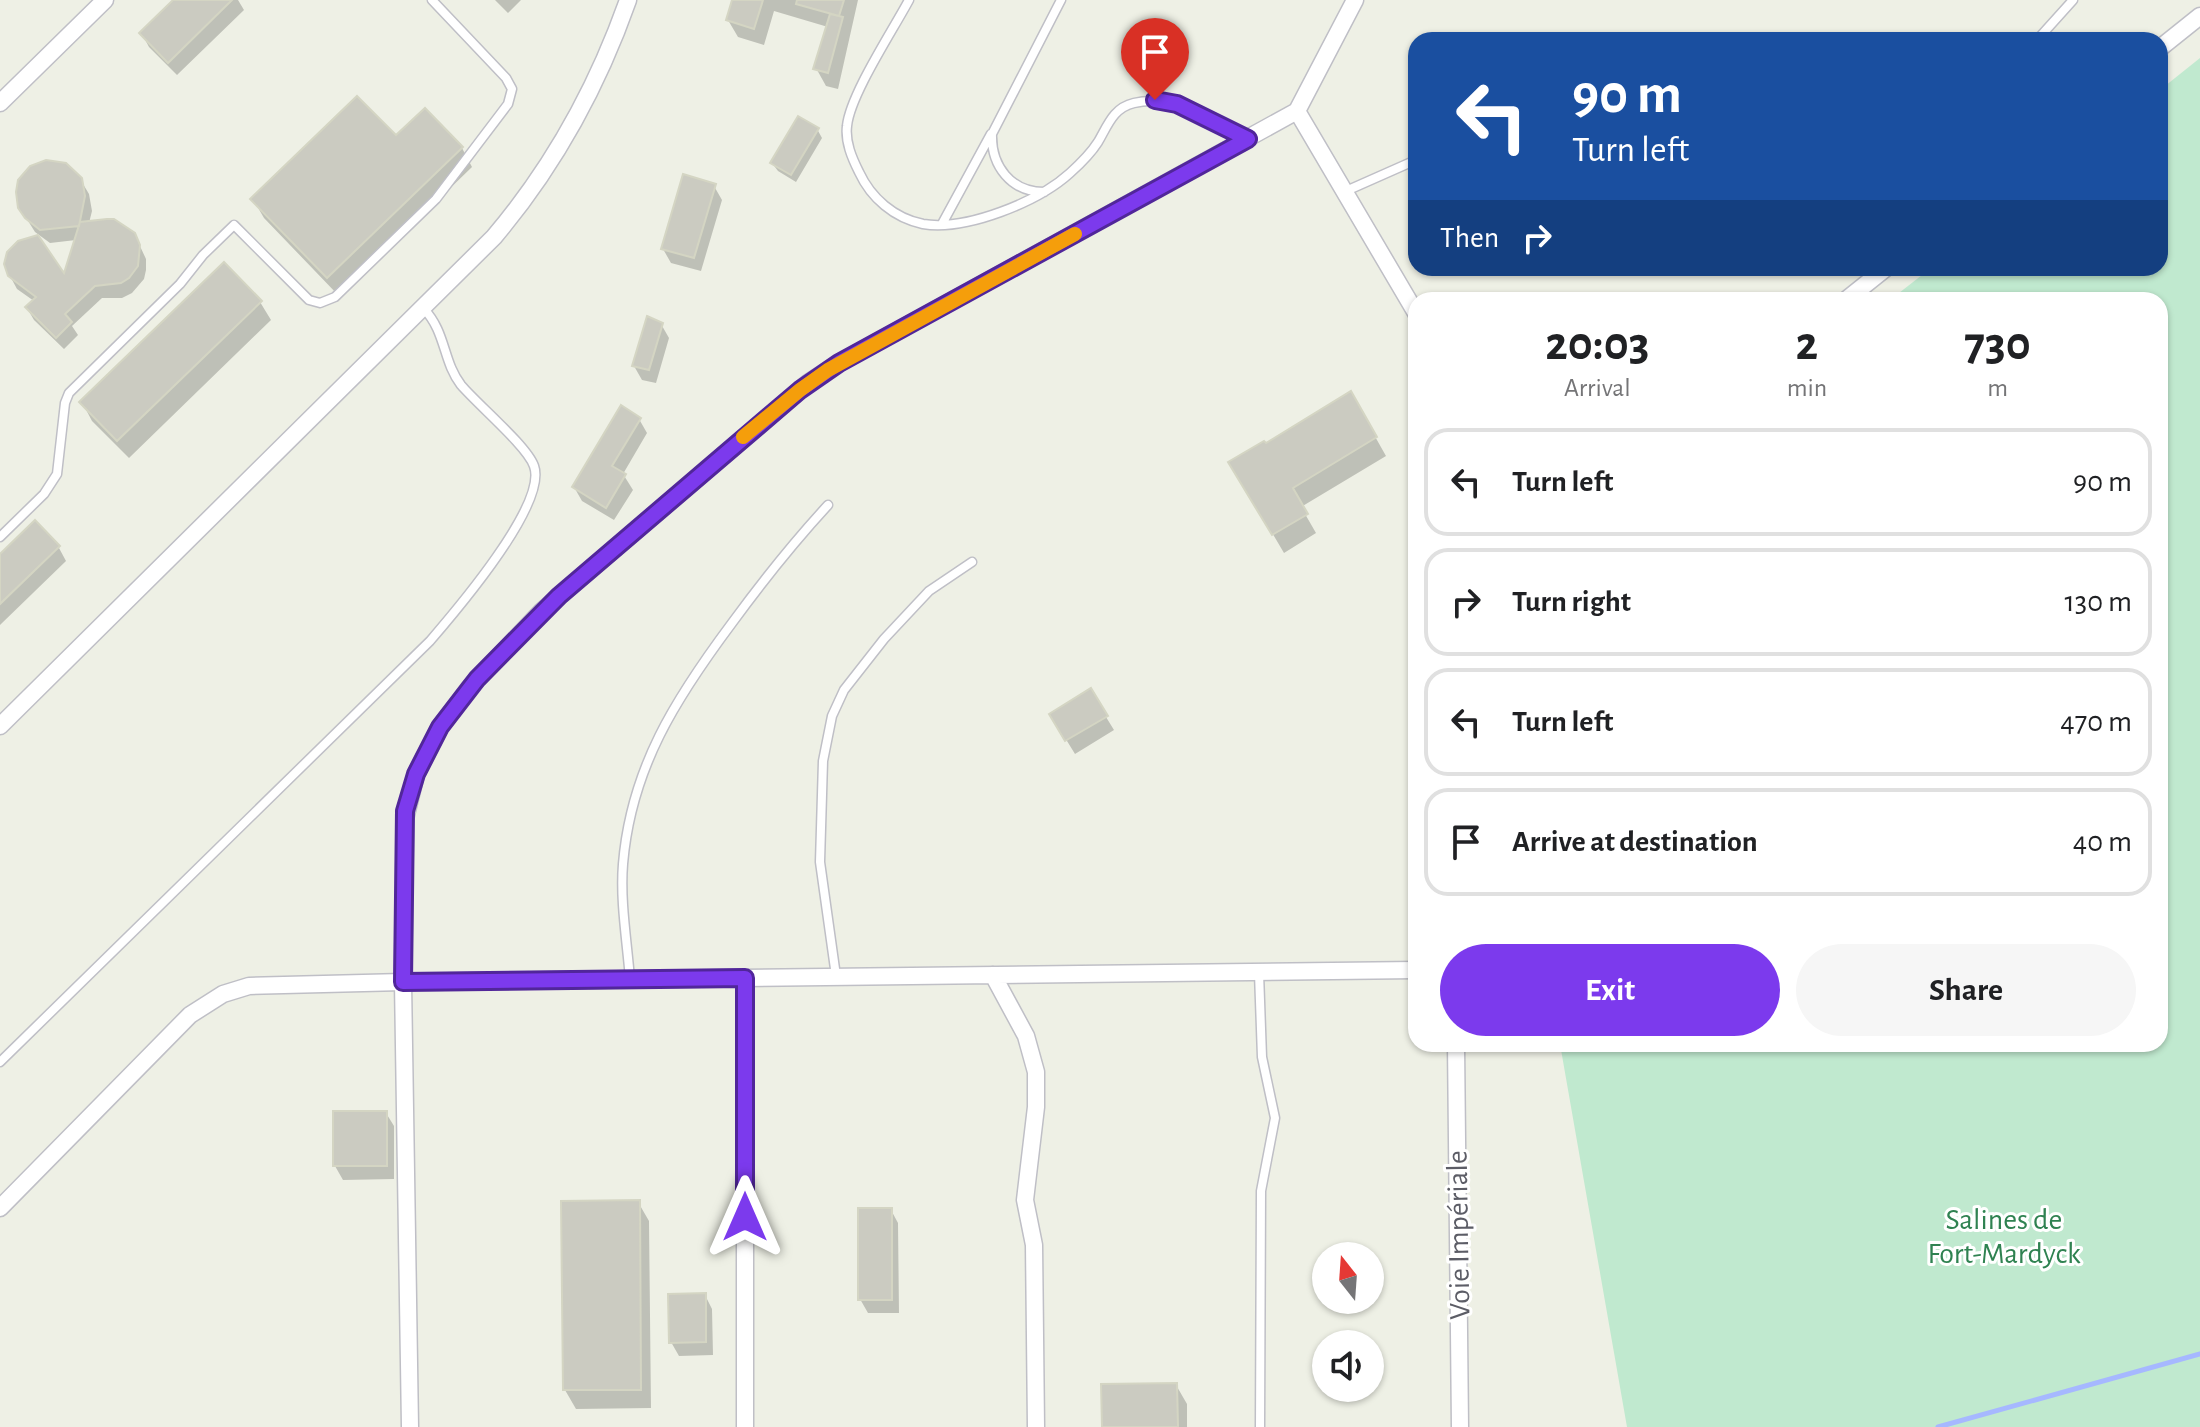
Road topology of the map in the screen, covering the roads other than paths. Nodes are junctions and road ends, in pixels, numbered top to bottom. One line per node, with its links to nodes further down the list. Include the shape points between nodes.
1 (105, 0): 11 (street)
2 (432, 0): 24 (lane, via 512,89 508,104 436,199 335,297 320,303 309,300 234,225 69,393 57,474)
3 (628, 0): 22 (street, via 594,83 551,163 494,237)
4 (909, 0): 18 (lane, via 850,111 848,145 864,182 886,207 913,221)
5 (1061, 0): 13 (lane)
6 (1355, 0): 12 (street)
7 (2073, 0): 9 (lane)
8 (2200, 16): 10 (street)
9 (2044, 32)
10 (2168, 42)
11 (0, 103)
12 (1297, 111): 14 (street); 16 (street)
13 (992, 134): 17 (lane, via 995,157 1006,177 1028,190); 18 (lane)
14 (1248, 139): 17 (lane, via 1177,104 1136,102 1115,112 1097,144); 33 (street, via 817,377 541,612 463,696 416,774 405,819)
15 (1408, 164): 16 (lane)
16 (1346, 191): 21 (street)
17 (1045, 192): 18 (lane, via 993,214)
18 (942, 224)
19 (1876, 276): 20 (street)
20 (1856, 292)
21 (1408, 299)
22 (424, 309): 26 (street); 35 (lane, via 438,326 456,378 533,463 535,484 516,528 430,641)
23 (828, 505): 32 (lane, via 696,671 654,742 624,854)
24 (0, 537)
25 (972, 562): 30 (lane, via 929,591 884,639 844,690 829,725 820,862)
26 (0, 726)
27 (1408, 970): 28 (street)
28 (1259, 972): 29 (street); 40 (lane, via 1262,1057 1275,1111 1261,1191)
29 (993, 975): 30 (street); 39 (street, via 1026,1036 1036,1072 1025,1200 1034,1253)
30 (837, 977): 31 (street)
31 (745, 978): 32 (street); 38 (street)
32 (630, 979): 33 (street)
33 (403, 982): 36 (street, via 258,985 214,998 182,1022); 37 (street)
34 (1456, 1052): 41 (street, Voie Impériale)
35 (0, 1062)
36 (0, 1208)
37 (410, 1427)
38 (745, 1427)
39 (1036, 1427)
40 (1260, 1427)
41 (1460, 1427)

